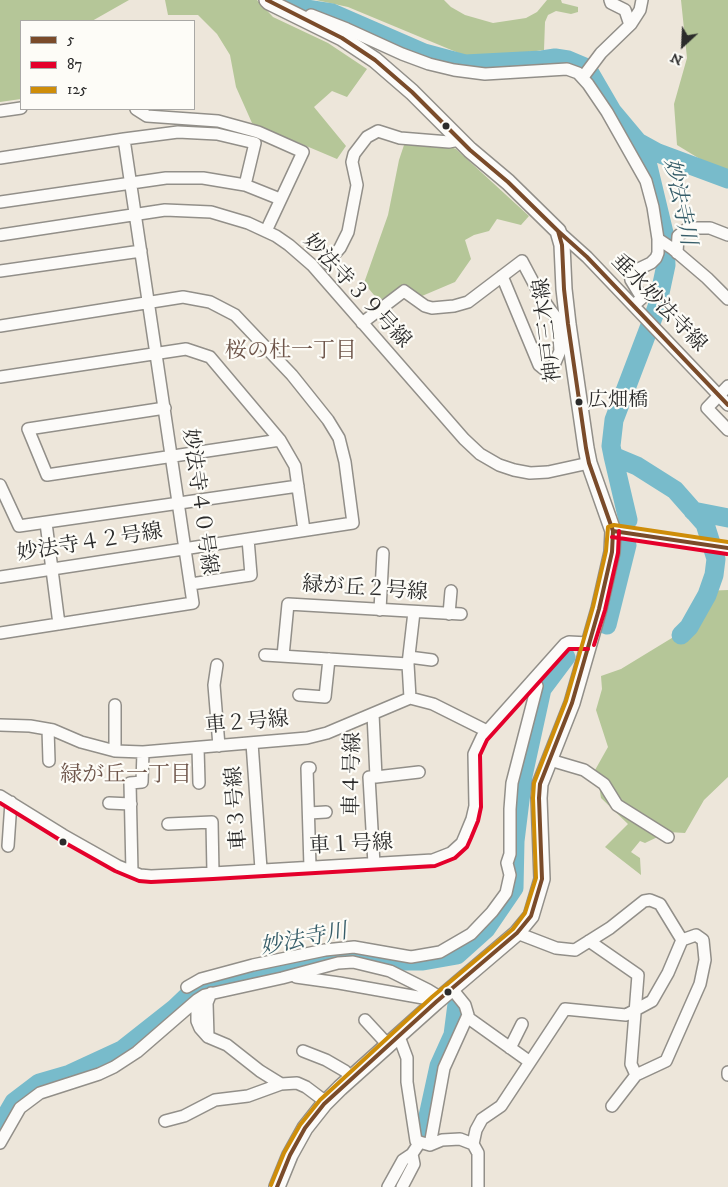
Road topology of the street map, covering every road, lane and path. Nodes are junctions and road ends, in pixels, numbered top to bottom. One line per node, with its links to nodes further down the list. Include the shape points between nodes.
1 (267, 0): 4 (main road)
2 (610, 0): 5 (street, via 625,10)
3 (642, 0): 5 (street, via 640,10)
4 (306, 20): 6 (street, via 312,15 402,54 454,70 485,74 567,70); 11 (main road, via 375,60)
5 (630, 25): 6 (street)
6 (584, 75): 22 (street, via 646,181)
7 (20, 108): 9 (street)
8 (138, 110): 15 (street, via 147,116 218,121 258,132 303,152)
9 (0, 111)
10 (124, 138): 12 (street); 13 (street, 妙法寺４０号線); 14 (street, via 178,132 207,133 256,143)
11 (459, 140): 19 (main road); 25 (street, via 400,138 378,131 367,137 352,162 357,185 348,232)
12 (0, 158)
13 (131, 183): 14 (street, via 166,178 203,178); 16 (street); 17 (street, 妙法寺４０号線)
14 (245, 185): 15 (street)
15 (280, 199): 18 (street)
16 (0, 202)
17 (135, 214): 18 (street, 妙法寺３９号線, via 180,210 211,212); 20 (street, 妙法寺３９号線); 23 (street, 妙法寺４０号線)
18 (266, 231): 32 (street, 妙法寺３９号線, via 306,260)
19 (558, 231): 30 (street, 垂水妙法寺線); 31 (main road, 神戸三木線, via 562,245)
20 (0, 235)
21 (728, 235): 24 (street, via 710,228 688,228 678,236)
22 (659, 240): 24 (street); 30 (street, via 656,258 630,273 642,298)
23 (141, 251): 26 (street); 29 (street, 妙法寺４０号線)
24 (675, 251): 28 (street)
25 (327, 264)
26 (0, 271)
27 (502, 276): 31 (street, via 522,262 540,295); 31 (street, via 539,365 544,369 554,365 560,351); 32 (street, via 480,295 454,306 425,306 404,291)
28 (728, 299)
29 (149, 302): 33 (street); 34 (street, 妙法寺４０号線); 48 (street, 妙法寺４２号線, via 183,298 210,302 235,315 278,359 328,420 339,438 345,462 353,523)
30 (638, 309): 37 (street, 垂水妙法寺線)
31 (563, 322): 43 (main road, 神戸三木線)
32 (362, 323): 43 (street, 妙法寺３９号線, via 474,450 487,459 530,473)
33 (0, 326)
34 (156, 352): 35 (street); 39 (street, 妙法寺４０号線); 41 (street, via 186,348 210,357)
35 (0, 377)
36 (728, 386): 37 (street)
37 (719, 394): 38 (street, 垂水妙法寺線); 40 (street, via 707,408)
38 (728, 405)
39 (165, 408): 42 (street, 妙法寺４０号線); 42 (street, via 28,429 47,475)
40 (728, 430)
41 (280, 440): 42 (street); 45 (street, via 295,466)
42 (172, 457): 46 (street, 妙法寺４０号線)
43 (589, 463): 49 (main road, 神戸三木線)
44 (0, 485): 47 (street, via 19,526)
45 (298, 486): 46 (street); 48 (street)
46 (179, 504): 47 (street); 51 (street, 妙法寺４０号線)
47 (46, 523): 54 (street)
48 (304, 530): 50 (street, 妙法寺４２号線)
49 (612, 531): 52 (street); 64 (main road, 神戸三木線, via 612,552)
50 (248, 539): 51 (street, 妙法寺４２号線); 56 (street, via 251,576)
51 (185, 548): 54 (street, 妙法寺４２号線); 56 (street, 妙法寺４０号線)
52 (727, 548)
53 (384, 553): 58 (street, via 387,573)
54 (52, 569): 55 (street, 妙法寺４２号線); 62 (street)
55 (0, 577)
56 (191, 584): 62 (street, 妙法寺４０号線, via 193,603)
57 (451, 591): 60 (street)
58 (380, 610): 59 (street, 緑が丘２号線); 66 (street, 緑が丘２号線, via 288,604)
59 (414, 612): 60 (street, 緑が丘２号線); 69 (street)
60 (449, 614): 61 (street, 緑が丘２号線)
61 (461, 614)
62 (59, 624): 63 (street, 妙法寺４０号線)
63 (0, 633)
64 (588, 643): 71 (street, 車１号線, via 565,644); 84 (main road, 神戸三木線, via 572,703)
65 (265, 655): 66 (street)
66 (283, 656): 67 (street)
67 (329, 658): 69 (street); 72 (street, via 325,697)
68 (432, 660): 69 (street)
69 (409, 661): 73 (street)
70 (216, 665): 80 (street, via 214,685)
71 (532, 681): 78 (street, 車１号線); 108 (street, via 537,686 512,783 507,863 510,875 506,893 471,934 440,952 411,957 354,947 325,950 253,965 201,979)
72 (299, 695)
73 (410, 698): 75 (street, 車２号線); 78 (street, via 433,704)
74 (115, 705): 82 (street)
75 (373, 714): 79 (street, 車２号線, via 307,738); 88 (street, 車４号線)
76 (0, 725): 77 (street, 車２号線)
77 (48, 729): 82 (street, 車２号線); 85 (street)
78 (487, 731): 99 (street, 車１号線, via 474,754 475,806 462,843 451,853 433,860)
79 (252, 743): 80 (street, 車２号線); 101 (street, 車３号線)
80 (219, 746): 81 (street, 車２号線)
81 (198, 748): 83 (street, 車２号線); 89 (street)
82 (115, 751): 83 (street, 車２号線)
83 (143, 752): 93 (street, via 142,782 130,783)
84 (550, 760): 97 (street, via 584,770 604,784 617,805); 104 (main road, 神戸三木線, via 538,798 542,879 531,916)
85 (49, 761)
86 (310, 768): 95 (street, via 307,768)
87 (419, 772): 88 (street)
88 (376, 777): 99 (street, 車４号線, via 369,777)
89 (199, 783)
90 (0, 796): 91 (street, 車１号線)
91 (11, 802): 98 (street); 102 (street, 車１号線)
92 (109, 803): 93 (street)
93 (131, 804): 102 (street)
94 (326, 812): 95 (street)
95 (309, 813): 100 (street)
96 (168, 824): 103 (street, via 212,822)
97 (668, 837)
98 (8, 846)
99 (374, 864): 100 (street, 車１号線)
100 (310, 867): 101 (street, 車１号線)
101 (261, 870): 103 (street, 車１号線)
102 (132, 872): 103 (street, 車１号線, via 151,876)
103 (213, 873)
104 (517, 933): 106 (street, via 556,948 575,950); 110 (main road, 神戸三木線)
105 (682, 940): 106 (street, via 660,904 650,900); 112 (street, via 652,1001); 121 (street, via 696,935 703,940 705,960 700,984 666,1061)
106 (588, 941): 112 (street, via 638,975)
107 (289, 976): 109 (street); 110 (street, via 429,999); 110 (street, via 352,962 390,971)
108 (187, 987)
109 (210, 994): 111 (street); 116 (street, via 207,1003)
110 (443, 997): 113 (street, via 464,1005); 117 (main road, 神戸三木線)
111 (196, 1000): 116 (street, via 197,1021); 127 (street, via 137,1052 114,1067 40,1093 20,1108)
112 (636, 1010): 120 (street, via 626,1015 565,1009); 121 (street, via 631,1064)
113 (467, 1017): 118 (street); 128 (street, via 444,1068)
114 (365, 1020): 117 (street)
115 (522, 1024): 118 (street)
116 (208, 1037): 123 (street, via 237,1052)
117 (393, 1042): 122 (main road, 神戸三木線); 128 (street, via 401,1042 407,1058 407,1082 416,1141)
118 (510, 1048): 120 (street)
119 (303, 1052): 122 (street, via 326,1060)
120 (530, 1062): 129 (street, via 501,1106 482,1118)
121 (636, 1075): 125 (street)
122 (351, 1078): 124 (main road, 神戸三木線)
123 (281, 1084): 124 (street, via 297,1083); 126 (street, via 248,1096 215,1100 184,1116)
124 (326, 1102): 131 (main road, 神戸三木線, via 305,1128)
125 (612, 1106)
126 (165, 1121)
127 (0, 1143)
128 (425, 1143): 129 (street, via 460,1139); 130 (street)
129 (473, 1144): 134 (street, via 478,1153)
130 (412, 1154): 132 (street, via 403,1160); 133 (street, via 414,1164)
131 (277, 1187)
132 (388, 1187)
133 (402, 1187)
134 (478, 1187)

